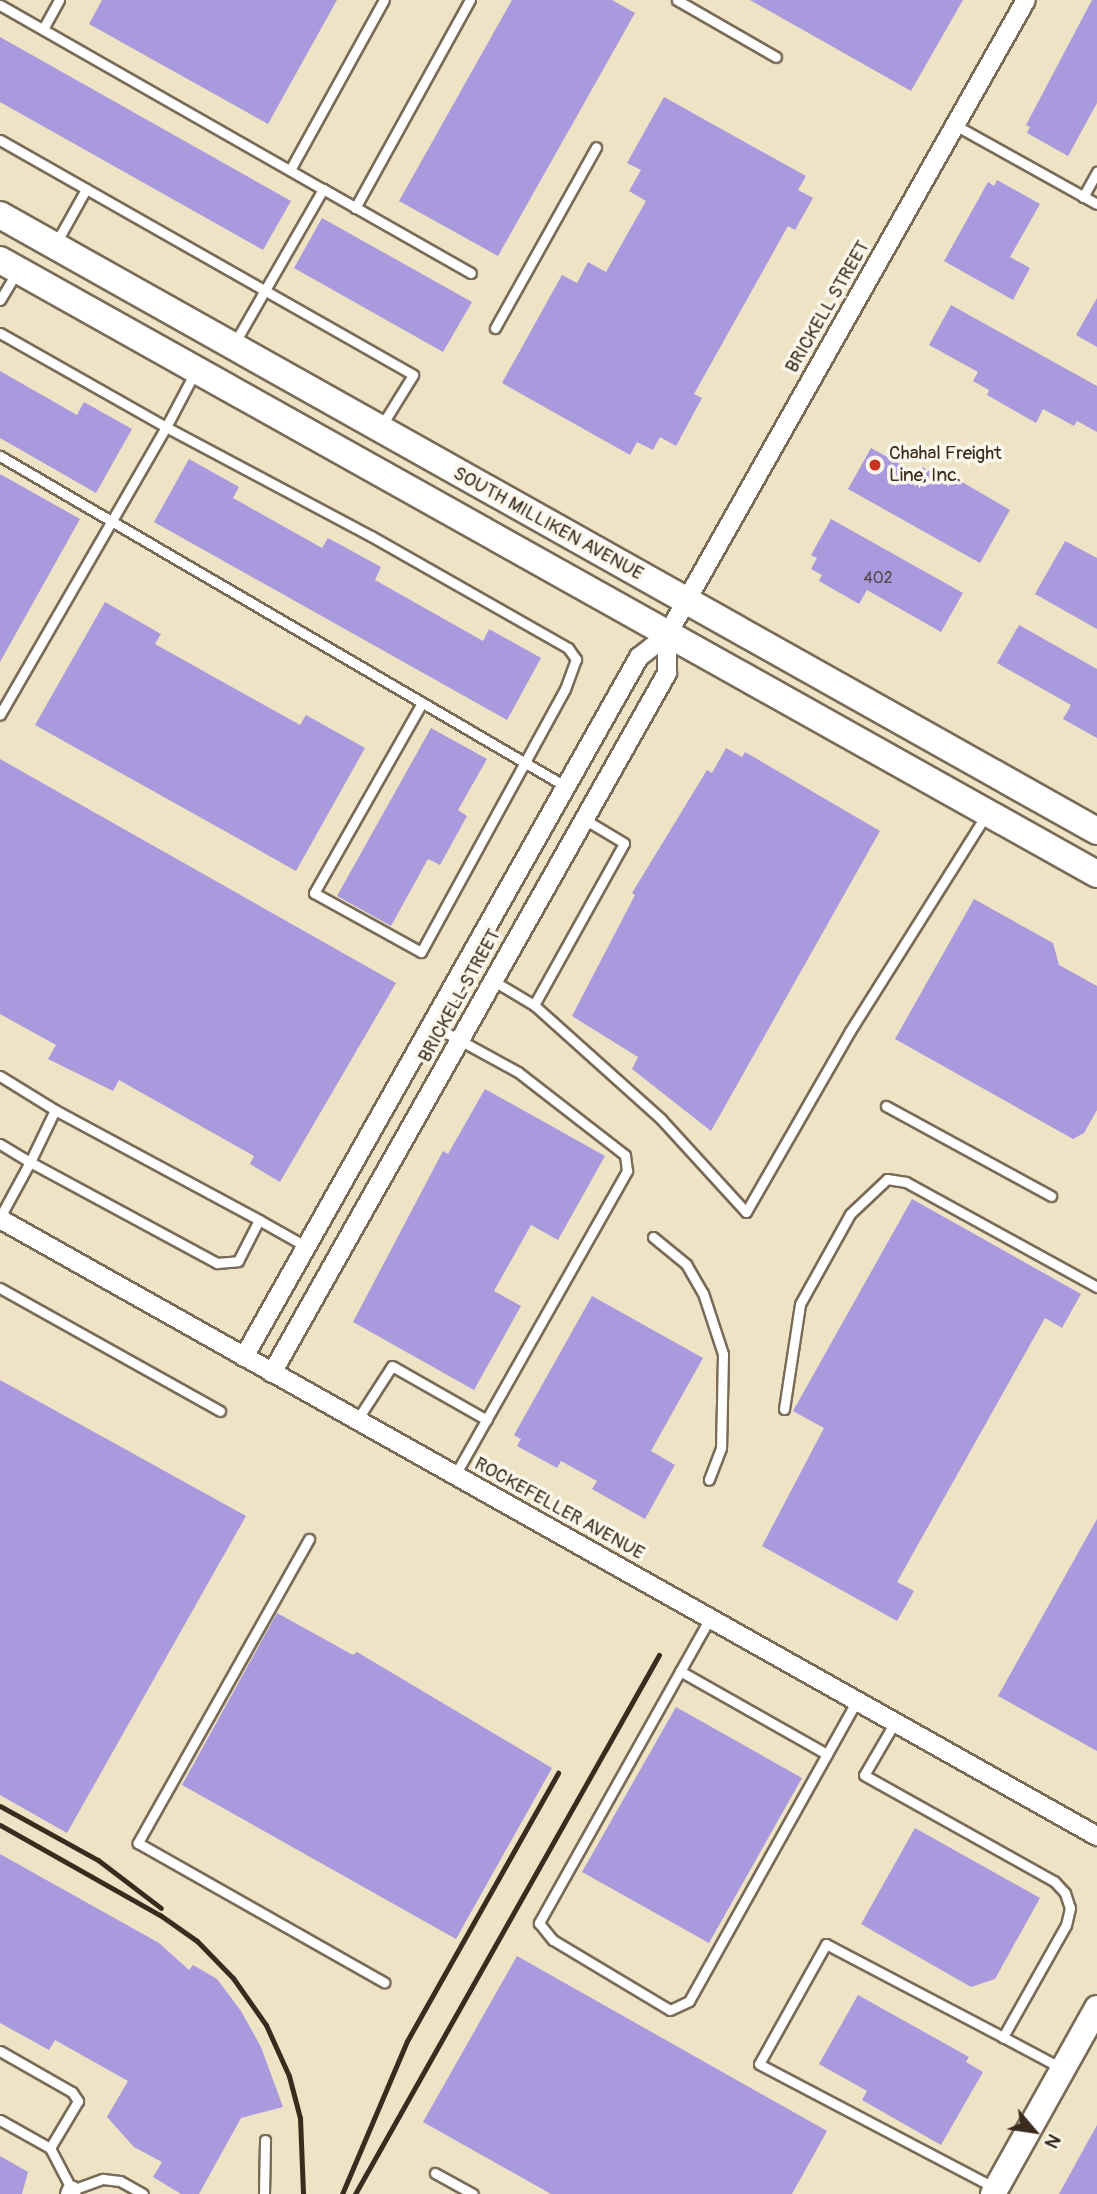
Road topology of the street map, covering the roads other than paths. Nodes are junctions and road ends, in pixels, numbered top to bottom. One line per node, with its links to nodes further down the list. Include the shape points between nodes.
1 (59, 0): 7 (lane)
2 (384, 0): 12 (lane)
3 (470, 0): 18 (lane)
4 (677, 0): 8 (lane)
5 (1026, 0): 9 (street, BRICKELL STREET)
6 (0, 5): 7 (lane)
7 (43, 29): 12 (lane)
8 (776, 57)
9 (955, 125): 16 (lane); 33 (street, BRICKELL STREET)
10 (0, 140): 14 (lane)
11 (596, 147): 25 (lane)
12 (290, 170): 15 (lane)
13 (1097, 172): 16 (lane)
14 (86, 189): 20 (lane); 23 (lane)
15 (323, 189): 18 (lane); 23 (lane)
16 (1083, 197): 17 (lane)
17 (1097, 204)
18 (355, 208): 22 (lane)
19 (0, 215): 20 (main road, SOUTH MILLIKEN AVENUE)
20 (55, 245): 27 (main road, SOUTH MILLIKEN AVENUE)
21 (9, 265): 24 (lane); 28 (main road, SOUTH MILLIKEN AVENUE)
22 (471, 273)
23 (265, 290): 27 (lane); 30 (lane, via 413,374)
24 (0, 300)
25 (495, 328)
26 (0, 333): 29 (lane)
27 (233, 346): 30 (main road, SOUTH MILLIKEN AVENUE)
28 (195, 370): 29 (lane); 34 (main road, SOUTH MILLIKEN AVENUE)
29 (166, 427): 32 (lane); 37 (lane, via 568,648 576,659 565,689)
30 (380, 429): 33 (main road, SOUTH MILLIKEN AVENUE)
31 (0, 456): 32 (lane, via 90,507)
32 (112, 525): 35 (lane); 36 (lane)
33 (686, 601): 34 (street, BRICKELL STREET); 41 (main road, SOUTH MILLIKEN AVENUE)
34 (667, 635): 38 (street, BRICKELL STREET, via 639,657); 39 (main road, SOUTH MILLIKEN AVENUE); 40 (street, BRICKELL STREET, via 667,673)
35 (422, 703): 37 (lane); 37 (lane, via 314,893 421,952)
36 (0, 714)
37 (525, 762): 38 (lane)
38 (565, 786): 45 (street, BRICKELL STREET)
39 (987, 813): 42 (main road, SOUTH MILLIKEN AVENUE); 44 (lane, via 850,1031 746,1212 661,1119)
40 (584, 819): 43 (street, BRICKELL STREET); 44 (lane, via 624,843)
41 (1097, 831)
42 (1097, 874)
43 (492, 980): 44 (lane); 46 (street, BRICKELL STREET)
44 (534, 1006)
45 (432, 1025): 46 (lane); 56 (street, BRICKELL STREET)
46 (459, 1040): 60 (street, BRICKELL STREET); 64 (lane, via 518,1072 625,1155 628,1171)
47 (0, 1076): 49 (lane)
48 (886, 1106): 52 (lane)
49 (55, 1110): 51 (lane); 54 (lane)
50 (0, 1144): 51 (lane)
51 (30, 1162): 53 (lane); 54 (lane, via 218,1263 238,1261)
52 (1051, 1196)
53 (0, 1218): 59 (street, ROCKEFELLER AVENUE)
54 (259, 1220): 56 (lane)
55 (653, 1237): 66 (lane, via 686,1264 703,1293 723,1354 721,1448)
56 (307, 1247): 59 (street, BRICKELL STREET)
57 (0, 1287): 62 (lane)
58 (1097, 1287): 61 (lane, via 906,1182 887,1179 850,1214 800,1304)
59 (244, 1357): 60 (street, ROCKEFELLER AVENUE)
60 (272, 1373): 63 (street, ROCKEFELLER AVENUE)
61 (785, 1409)
62 (220, 1412)
63 (357, 1420): 64 (lane, via 392,1366); 65 (street, ROCKEFELLER AVENUE)
64 (487, 1420): 65 (lane)
65 (455, 1475): 68 (street, ROCKEFELLER AVENUE)
66 (709, 1480)
67 (309, 1539): 74 (lane, via 138,1843)
68 (710, 1618): 69 (lane); 70 (street, ROCKEFELLER AVENUE)
69 (680, 1671): 72 (lane); 72 (lane, via 539,1923 553,1940 670,2010 689,2001)
70 (857, 1701): 71 (street, ROCKEFELLER AVENUE); 72 (lane)
71 (895, 1722): 73 (street, ROCKEFELLER AVENUE); 76 (lane, via 864,1775 1054,1881 1065,1893 1070,1908 1066,1925)
72 (827, 1754)
73 (1097, 1836)
74 (384, 1982)
75 (1097, 2008): 78 (main road)
76 (1003, 2037): 78 (lane); 83 (lane, via 826,1944 759,2064)
77 (0, 2051): 81 (lane, via 72,2092 78,2101)
78 (1063, 2069): 83 (main road)
79 (0, 2120): 81 (lane)
80 (265, 2140): 86 (lane)
81 (50, 2148): 84 (lane)
82 (435, 2173): 87 (lane)
83 (995, 2191)
84 (71, 2192): 85 (lane, via 103,2179 120,2181)
85 (144, 2194)
86 (264, 2194)
87 (473, 2194)

